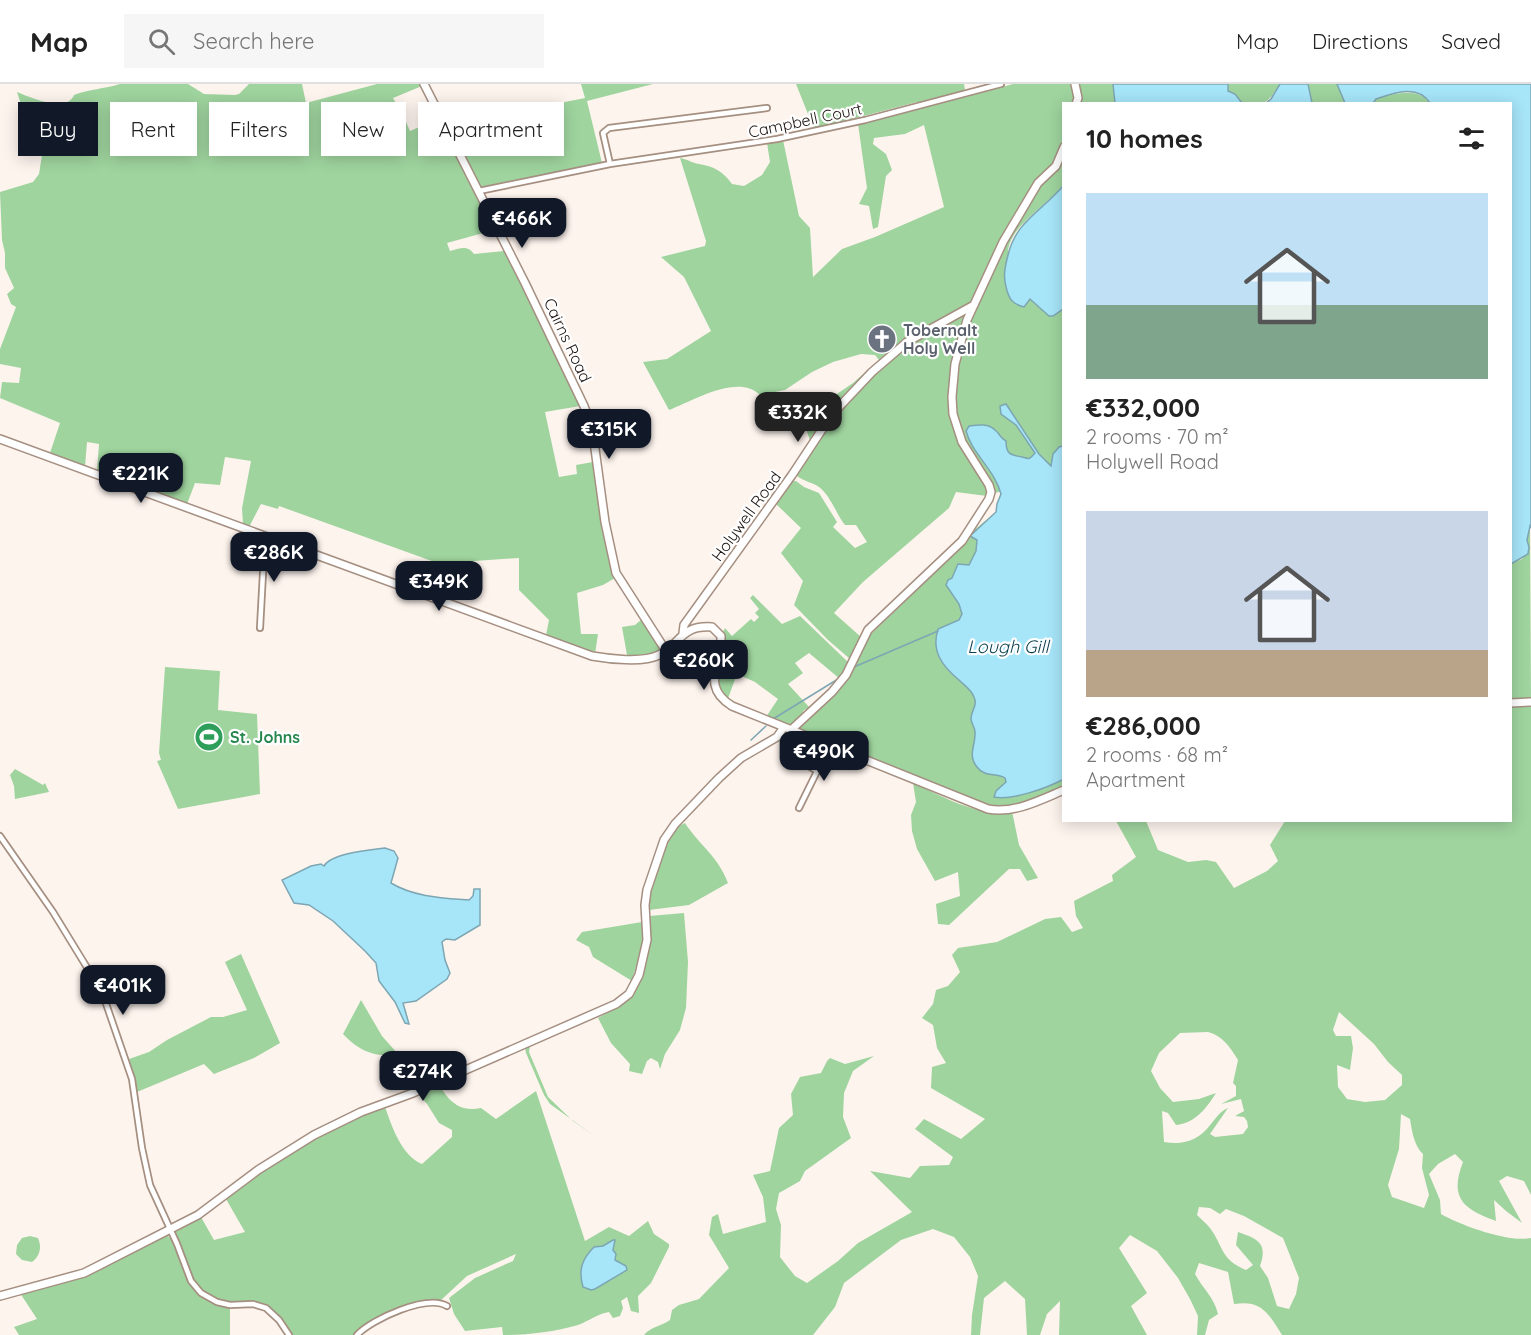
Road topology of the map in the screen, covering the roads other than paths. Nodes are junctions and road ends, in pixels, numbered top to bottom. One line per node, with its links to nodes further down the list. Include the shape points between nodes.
1 (424, 84): 8 (street, Cairns Road)
2 (1001, 84): 7 (street, Campbell Court, via 777,139)
3 (1075, 84): 4 (street)
4 (1076, 102)
5 (767, 108): 7 (street, Campbell Court, via 609,128 603,133)
6 (1062, 152): 9 (street, via 1019,213)
7 (610, 164): 8 (street, Campbell Court)
8 (478, 192): 14 (street, Cairns Road, via 592,427 616,573)
9 (974, 305): 13 (street, Holywell Road, via 892,353 829,419 684,625); 17 (street, via 955,364 953,414 962,442 989,485 989,499 962,541 868,630 846,675 832,692)
10 (0, 439): 11 (street)
11 (265, 536): 12 (street); 14 (street, via 592,656 640,658)
12 (260, 628)
13 (684, 633): 14 (street); 17 (street, via 702,626 717,630 721,636 715,674 717,694 732,706)
14 (666, 651)
15 (1531, 702): 16 (street)
16 (1512, 703)
17 (788, 728): 18 (street); 24 (street, via 741,758 664,840 647,890 646,951 639,975 625,998 314,1135)
18 (830, 745): 20 (street); 21 (street, via 998,811 1032,804)
19 (787, 752): 20 (street)
20 (817, 771): 22 (street)
21 (1062, 791)
22 (799, 808)
23 (0, 836): 24 (street, via 102,992 132,1079 150,1185)
24 (170, 1230): 25 (street, via 84,1273); 27 (street, via 195,1288 230,1305 266,1308)
25 (0, 1296)
26 (447, 1306): 28 (street, via 431,1302 412,1305 367,1326)
27 (289, 1335)
28 (357, 1335)

